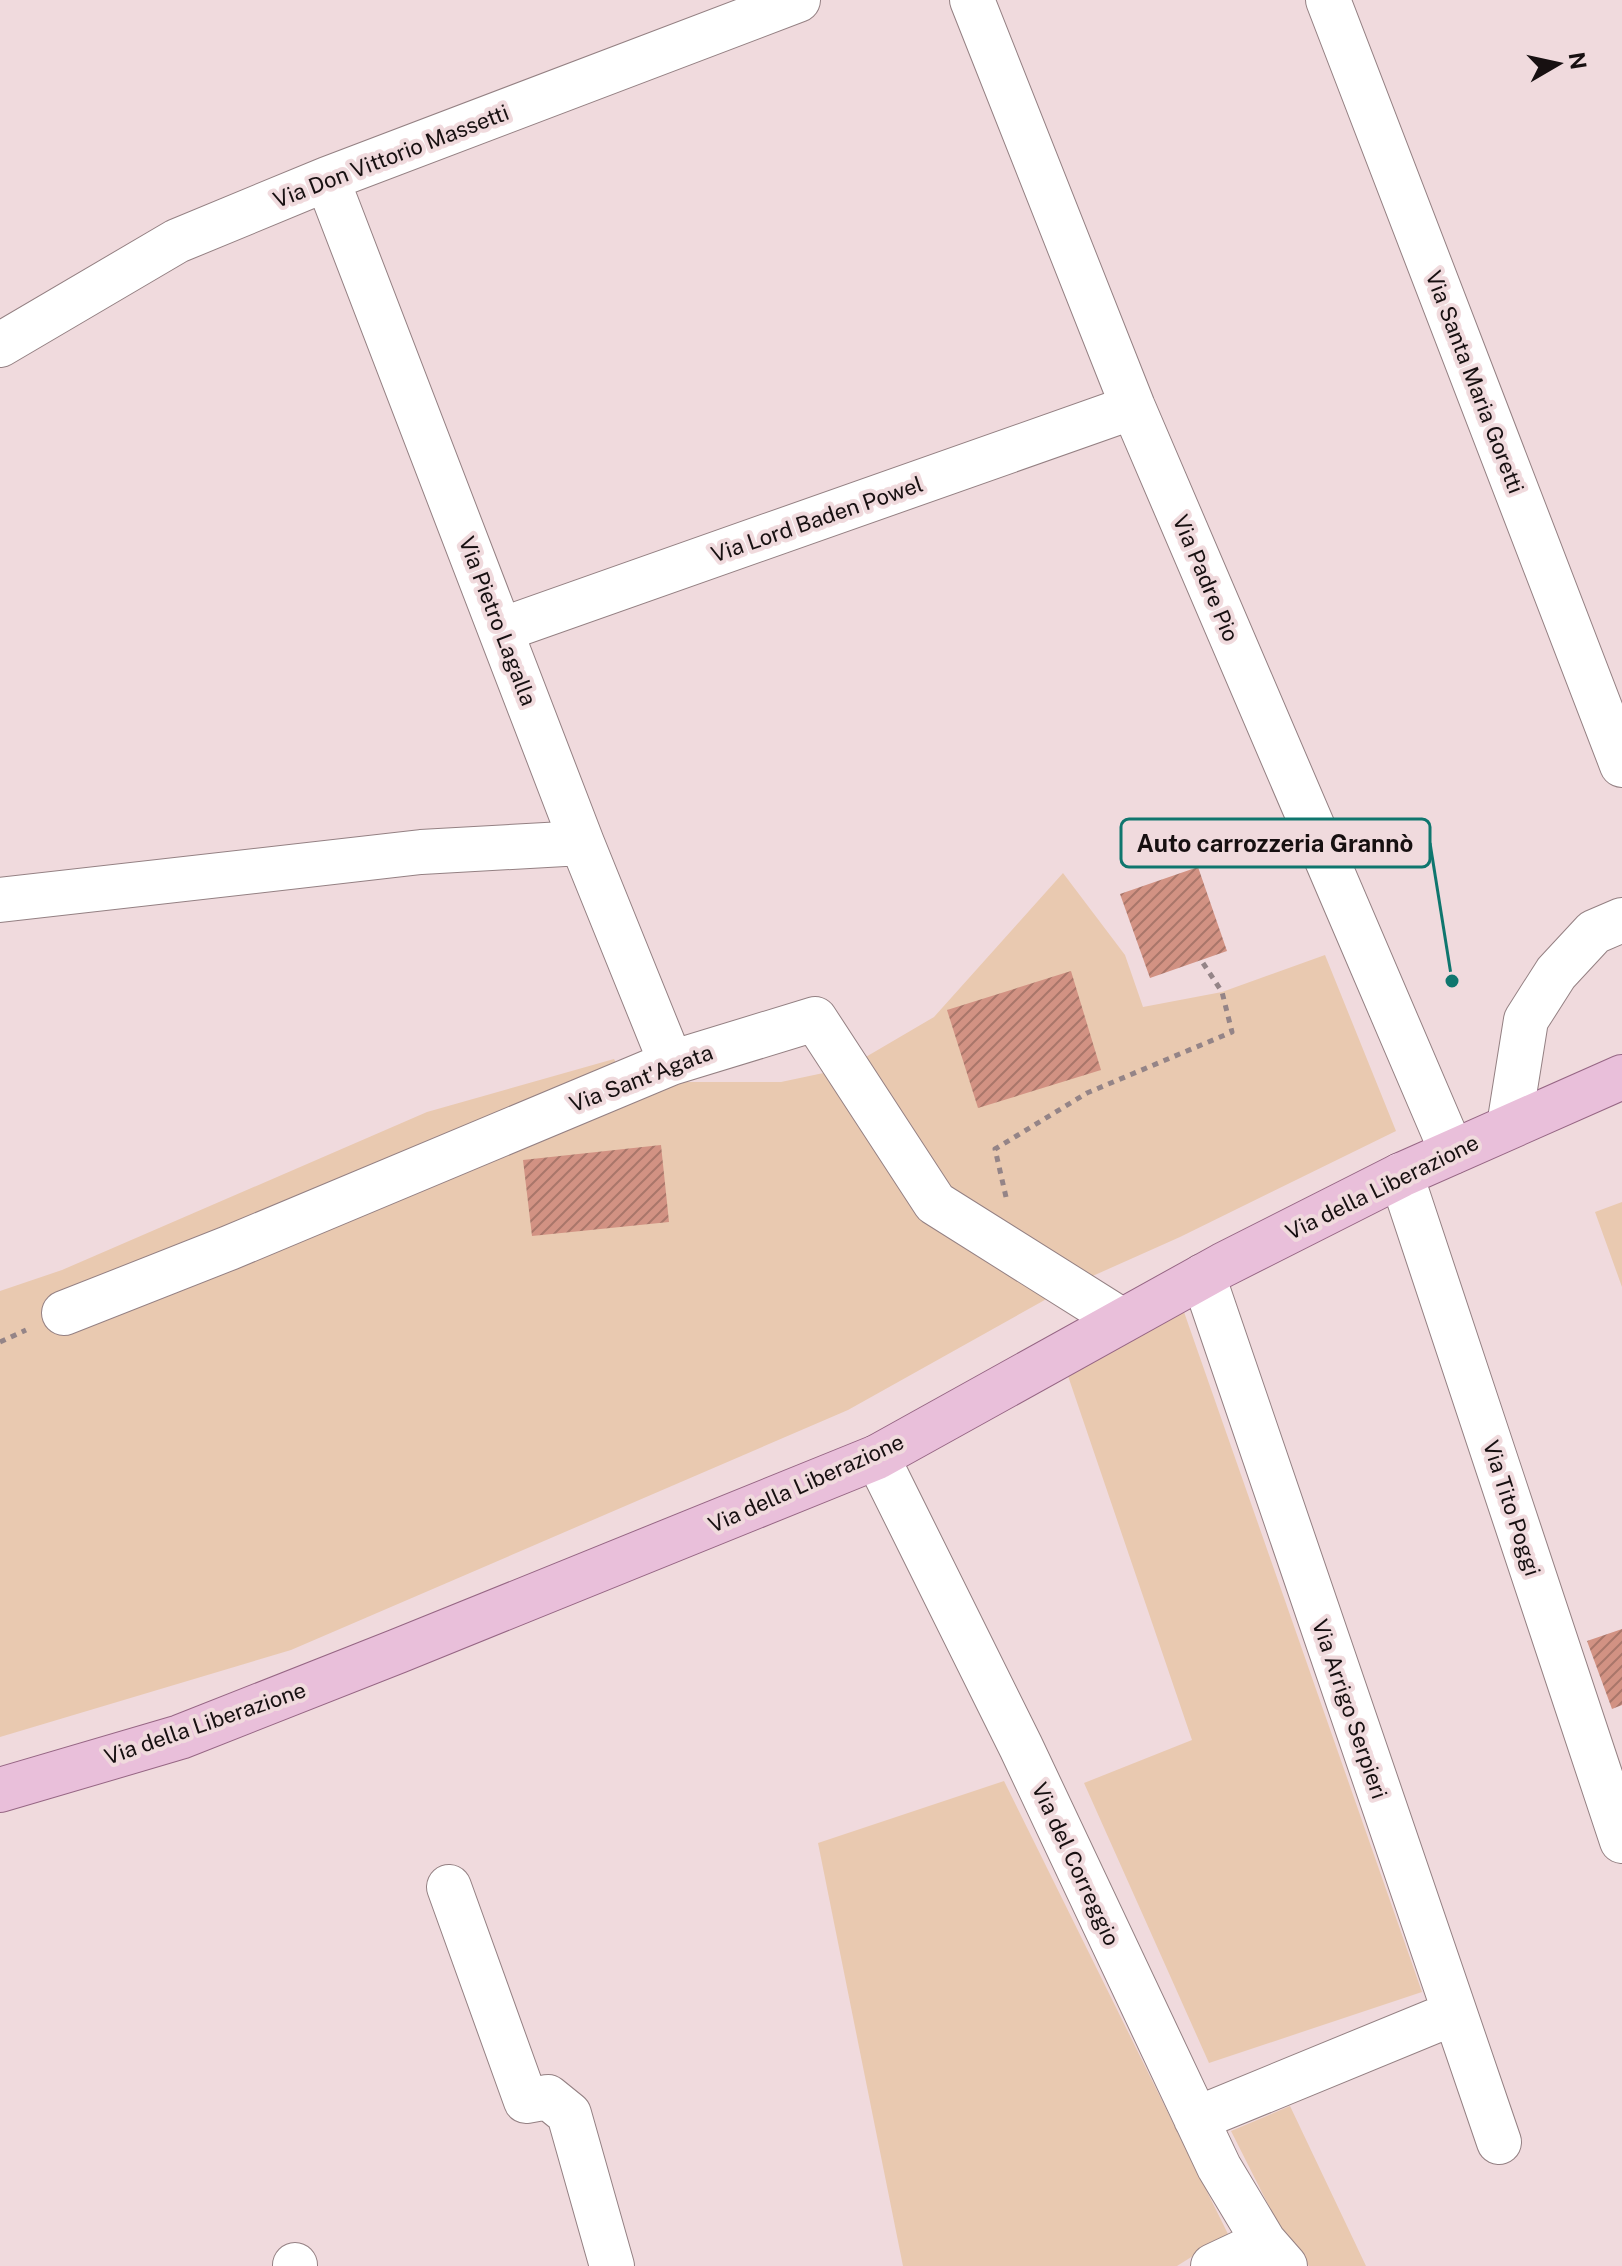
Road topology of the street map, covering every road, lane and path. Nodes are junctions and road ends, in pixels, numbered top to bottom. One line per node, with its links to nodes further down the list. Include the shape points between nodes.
1 (798, 0): 4 (street, Via Don Vittorio Massetti)
2 (972, 0): 6 (street, Via Padre Pio)
3 (1328, 0): 8 (street, Via Santa Maria Goretti)
4 (327, 179): 5 (street, Via Don Vittorio Massetti, via 177,241); 7 (street, Via Pietro Lagalla)
5 (0, 345)
6 (1133, 407): 7 (street, Via Lord Baden Powel); 16 (street, Via Padre Pio)
7 (501, 630): 9 (street, Via Pietro Lagalla)
8 (1622, 765)
9 (582, 843): 10 (street, via 421,852); 13 (street, Via Pietro Lagalla)
10 (0, 900)
11 (1622, 920): 15 (street, via 1594,932 1556,973 1526,1020)
12 (1201, 960): 18 (path, via 1222,992 1232,1032 1087,1093 995,1149)
13 (671, 1063): 18 (street, Via Sant'Agata, via 815,1019 935,1203); 20 (street, Via Sant'Agata)
14 (1622, 1077): 15 (main road, Via della Liberazione)
15 (1509, 1126): 16 (main road, Via della Liberazione)
16 (1452, 1152): 17 (main road, Via della Liberazione)
17 (1401, 1175): 19 (main road, Via della Liberazione); 24 (street, Via Tito Poggi)
18 (1020, 1256): 21 (street, Via Sant'Agata)
19 (1203, 1276): 21 (main road, Via della Liberazione); 26 (street, Via Arrigo Serpieri)
20 (64, 1313)
21 (1121, 1320): 22 (main road, Via della Liberazione)
22 (877, 1457): 23 (main road, Via della Liberazione, via 180,1737); 27 (street, Via del Correggio)
23 (0, 1790)
24 (1622, 1841)
25 (449, 1887): 30 (street, via 526,2101 548,2097 569,2114)
26 (1454, 2013): 27 (street); 28 (street, Via Arrigo Serpieri)
27 (1196, 2119): 29 (street, Via del Correggio, via 1219,2167)
28 (1499, 2142)
29 (1274, 2254): 31 (street)
30 (612, 2266)
31 (1213, 2266)

